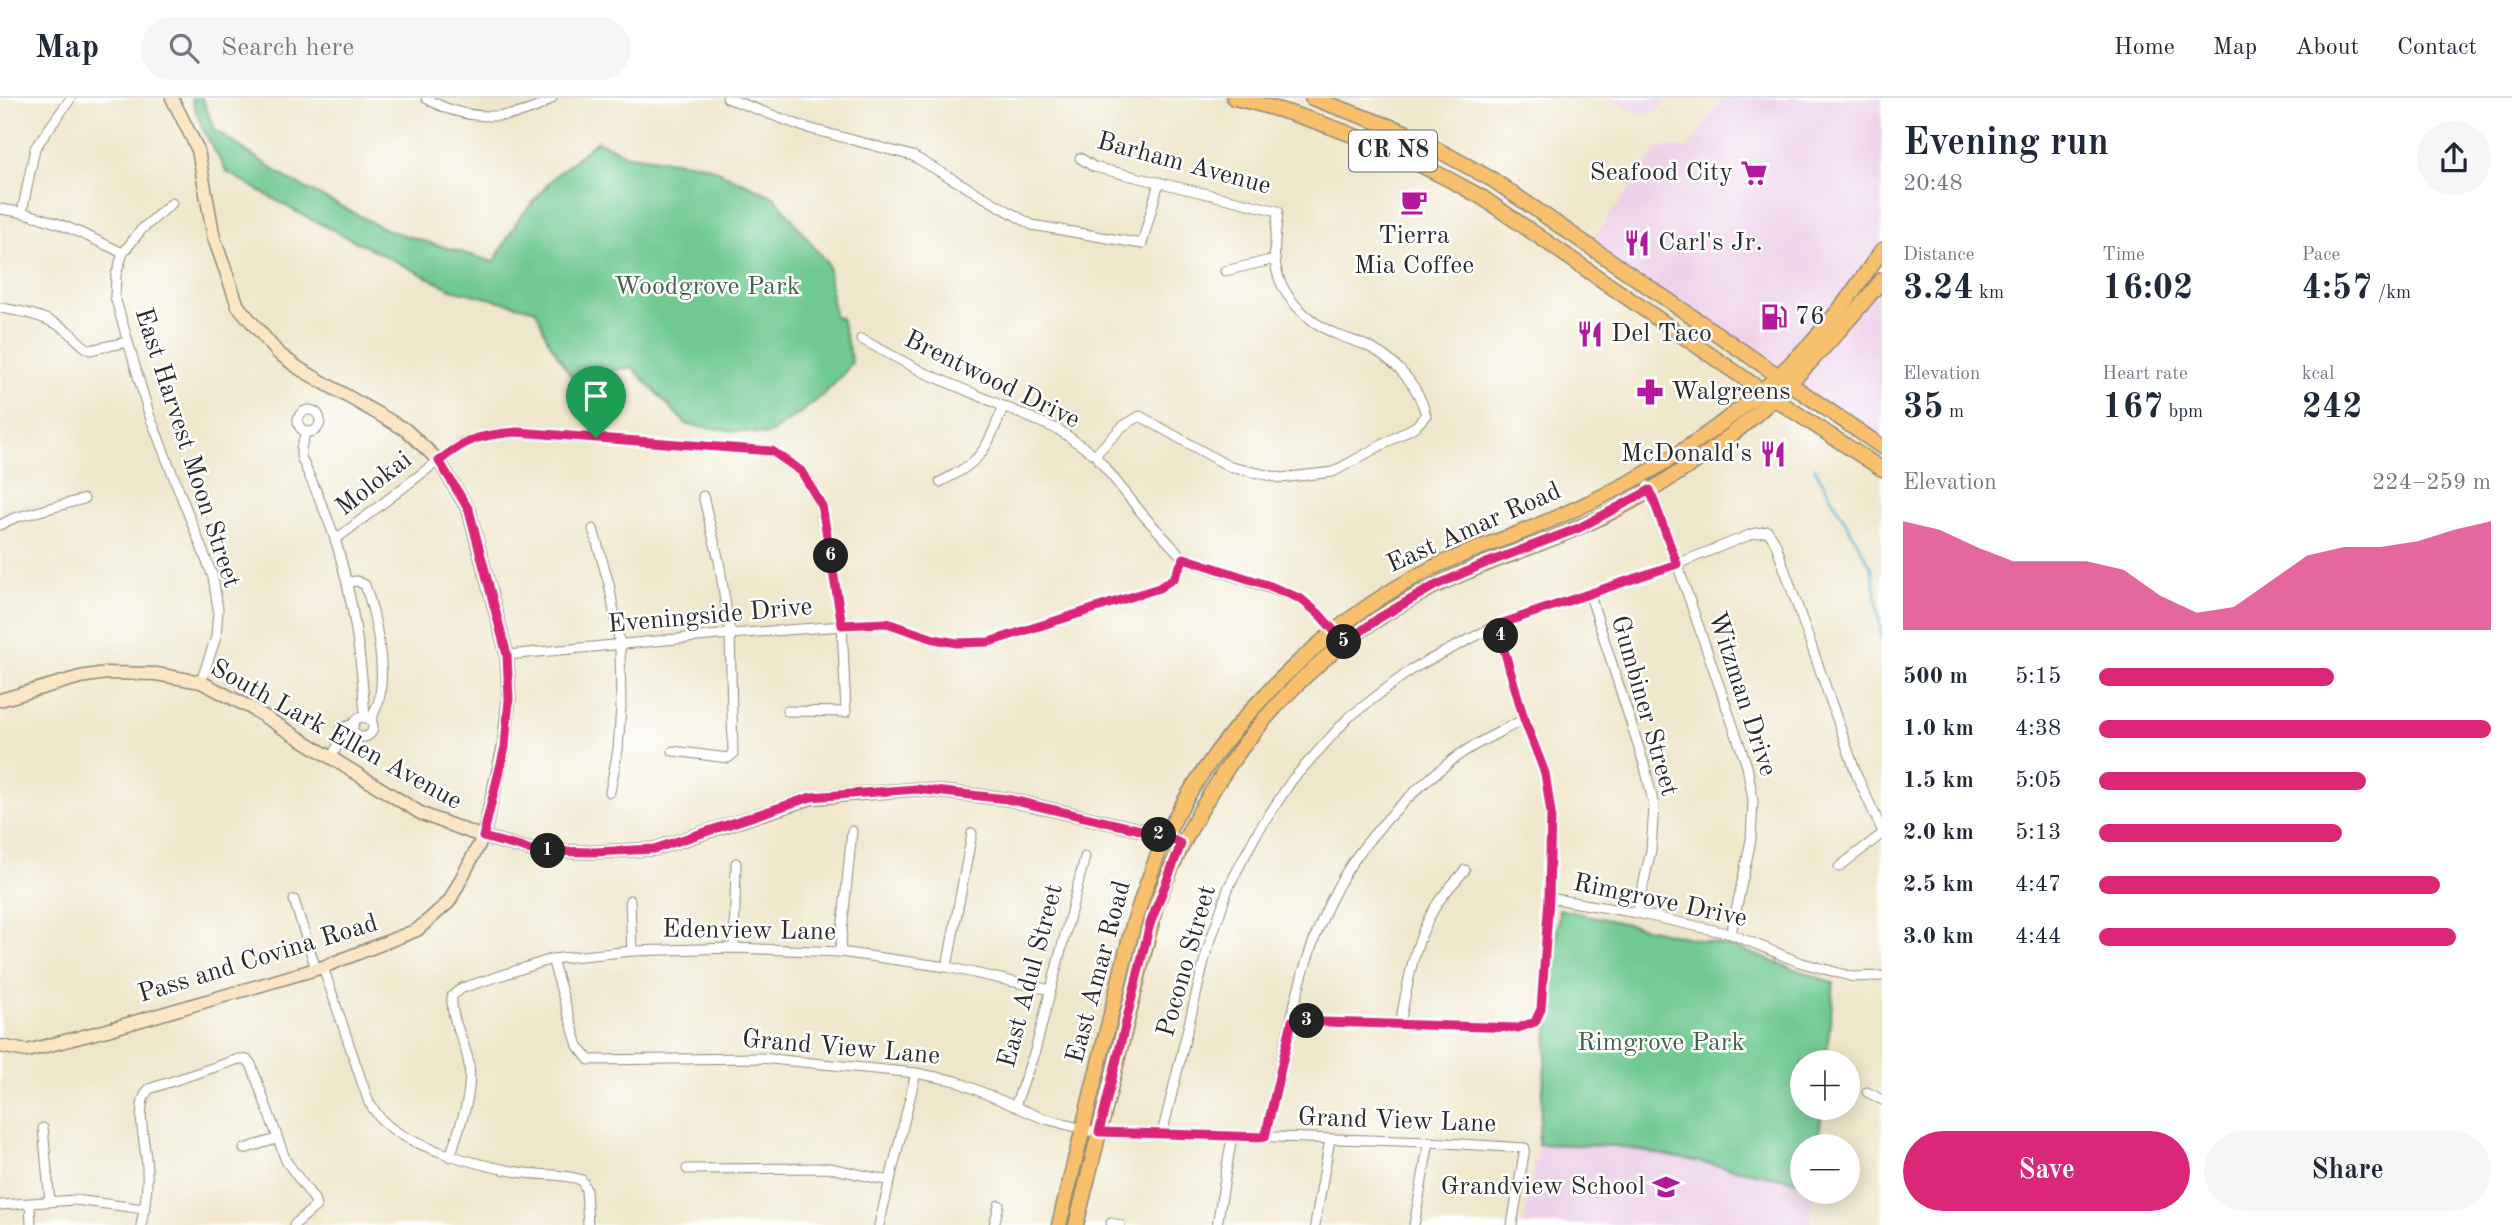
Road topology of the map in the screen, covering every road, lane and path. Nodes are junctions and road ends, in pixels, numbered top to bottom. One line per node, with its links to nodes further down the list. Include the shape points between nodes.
1 (71, 98): 12 (street, via 35,148)
2 (172, 98): 30 (street, Pass and Covina Road, via 198,150 214,238 238,306 278,353 406,430)
3 (426, 98): 4 (street, via 468,115 513,115)
4 (552, 98)
5 (727, 98): 9 (street, via 804,127 912,156 1032,225 1142,244)
6 (1234, 98): 17 (main road, CR N8, via 1369,139 1483,198)
7 (1312, 98): 13 (main road, CR N8, via 1396,128 1457,159)
8 (1080, 158): 9 (street, Barham Avenue, via 1094,167)
9 (1159, 183): 16 (street, Barham Avenue, via 1278,211)
10 (172, 203): 15 (street, East Harvest Moon Street)
11 (0, 209): 12 (street)
12 (22, 212): 15 (street, via 54,221)
13 (1595, 249): 17 (main road); 23 (main road, CR N8)
14 (1882, 250): 23 (main road, East Amar Road)
15 (123, 253): 22 (street, East Harvest Moon Street, via 116,297)
16 (1275, 260): 18 (street); 29 (street, via 1281,283 1295,306 1315,322 1372,348 1400,368 1426,415 1416,426 1333,472 1281,478 1230,467 1140,416 1123,426)
17 (1583, 266): 24 (main road, CR N8)
18 (1225, 271)
19 (1882, 280): 23 (main road, East Amar Road, via 1841,330)
20 (0, 308): 22 (street, via 22,311 59,326 90,351)
21 (861, 339): 26 (street, Brentwood Drive)
22 (127, 342): 51 (street, East Harvest Moon Street, via 149,414 213,576 216,637)
23 (1784, 380): 24 (main road, East Amar Road); 25 (main road, East Amar Road); 28 (main road, CR N8)
24 (1761, 390): 25 (main road, CR N8); 32 (main road, East Amar Road, via 1681,452)
25 (1775, 398): 31 (main road, CR N8); 34 (main road, East Amar Road, via 1700,459)
26 (1003, 408): 29 (street, Brentwood Drive, via 1059,430); 33 (street, via 985,452 968,468)
27 (306, 431): 39 (street, via 301,457)
28 (1882, 447)
29 (1095, 455): 40 (street, Brentwood Drive)
30 (439, 461): 39 (street, Molokai); 44 (street, Molokai, via 460,444 488,434 517,432 772,451 801,471 822,506); 50 (street, Pass and Covina Road, via 469,510)
31 (1882, 469)
32 (1642, 475): 34 (street, Witzman Drive); 46 (main road, East Amar Road, via 1591,503 1435,567)
33 (940, 482)
34 (1650, 490): 41 (street, Witzman Drive); 48 (main road, East Amar Road, via 1579,528 1434,586)
35 (702, 496): 47 (street, via 719,561)
36 (84, 499): 37 (street)
37 (0, 525)
38 (593, 528): 49 (street)
39 (335, 540): 42 (street)
40 (1184, 558): 44 (street, Eveningside Drive, via 1174,578 1159,588 989,642 934,639 887,623); 46 (street, via 1301,599)
41 (1677, 564): 43 (street, Pocono Street); 61 (street, Pocono Street, via 1768,531 1857,776); 74 (street, Witzman Drive, via 1747,766 1753,800 1751,840)
42 (347, 582): 54 (street); 54 (street, via 365,585 377,639 379,699)
43 (1590, 595): 45 (street, Pocono Street); 73 (street, Gumbiner Street, via 1654,806 1651,850)
44 (842, 625): 47 (street, Eveningside Drive); 53 (street, Molokai, via 846,712)
45 (1497, 625): 55 (street); 93 (street, Pocono Street, via 1412,669 1348,718 1292,780 1264,822 1229,886 1206,954)
46 (1334, 630): 48 (street); 63 (main road, East Amar Road, via 1243,719 1205,770)
47 (730, 634): 49 (street, Eveningside Drive); 57 (street, via 731,757)
48 (1345, 643): 65 (main road, East Amar Road, via 1307,674 1259,725 1222,774)
49 (620, 645): 50 (street, Eveningside Drive); 59 (street, via 621,707)
50 (507, 655): 64 (street, Pass and Covina Road, via 505,747)
51 (201, 682): 52 (street, South Lark Ellen Avenue, via 156,674 106,673); 58 (street, South Lark Ellen Avenue)
52 (0, 700)
53 (787, 711)
54 (368, 719): 56 (street); 56 (street, via 373,731 369,736 355,733)
55 (1524, 719): 70 (street, via 1545,773 1551,813); 83 (street, via 1461,754 1403,801 1370,841 1335,891 1308,954)
56 (354, 724): 58 (street, via 341,728)
57 (673, 751)
58 (331, 758): 64 (street, South Lark Ellen Avenue, via 406,806)
59 (610, 792)
60 (852, 831): 77 (street)
61 (1882, 832): 68 (street)
62 (972, 833): 79 (street)
63 (1166, 836): 64 (street, South Lark Ellen Avenue, via 1007,799 916,789 811,797 654,849 535,851); 65 (street, South Lark Ellen Avenue); 91 (main road, East Amar Road, via 1133,925)
64 (483, 837): 80 (street, Pass and Covina Road, via 449,902 417,930)
65 (1181, 844): 92 (main road, East Amar Road, via 1150,924)
66 (1085, 857): 82 (street, East Adul Street)
67 (736, 863): 75 (street)
68 (1839, 867)
69 (1465, 870): 84 (street, via 1438,902 1420,937)
70 (1549, 898): 73 (street, Rimgrove Drive); 84 (street, via 1541,1009 1535,1022 1518,1028)
71 (295, 900): 80 (street)
72 (630, 900): 76 (street)
73 (1637, 913): 74 (street, Rimgrove Drive)
74 (1731, 934): 81 (street, Rimgrove Drive, via 1799,962 1853,977)
75 (734, 948): 76 (street, Edenview Lane); 77 (street, Edenview Lane)
76 (632, 951): 78 (street, Edenview Lane)
77 (840, 952): 79 (street, Edenview Lane)
78 (552, 959): 86 (street, Grand View Lane, via 579,1046 589,1060 760,1058); 100 (street, Edenview Lane, via 461,988 452,996 451,1009 469,1063 470,1091)
79 (947, 967): 82 (street, Edenview Lane)
80 (319, 968): 85 (street, Pass and Covina Road, via 27,1051); 100 (street, via 369,1102 399,1133)
81 (1882, 976)
82 (1050, 990): 89 (street, East Adul Street, via 1035,1051)
83 (1292, 1021): 84 (street); 95 (street)
84 (1401, 1024)
85 (0, 1046)
86 (916, 1073): 89 (street, Grand View Lane, via 956,1081); 102 (street)
87 (1867, 1092): 88 (street)
88 (1882, 1100)
89 (1014, 1106): 91 (street, Grand View Lane)
90 (43, 1128): 103 (street)
91 (1082, 1130): 92 (street, Grand View Lane); 114 (main road, East Amar Road)
92 (1099, 1132): 93 (street, Grand View Lane); 115 (main road, East Amar Road)
93 (1162, 1134): 94 (street, Grand View Lane)
94 (1232, 1136): 95 (street, Grand View Lane); 116 (street)
95 (1265, 1137): 97 (street, Grand View Lane)
96 (276, 1139): 99 (street); 107 (street, via 247,1059 149,1089 141,1107 147,1170); 110 (street, via 316,1206)
97 (1330, 1139): 98 (street, Grand View Lane); 117 (street)
98 (1429, 1142): 118 (street); 119 (street, Grand View Lane, via 1525,1148)
99 (244, 1149)
100 (450, 1157): 111 (street, via 582,1180)
101 (687, 1169): 102 (street, via 830,1168)
102 (890, 1181): 112 (street)
103 (50, 1202): 104 (street); 107 (street, via 75,1200)
104 (30, 1204): 105 (street); 108 (street)
105 (0, 1205)
106 (999, 1205): 113 (street)
107 (145, 1209): 109 (street)
108 (31, 1225)
109 (141, 1225)
110 (295, 1225)
111 (589, 1225)
112 (879, 1225)
113 (994, 1225)
114 (1059, 1225)
115 (1076, 1225)
116 (1217, 1225)
117 (1315, 1225)
118 (1414, 1225)
119 (1511, 1225)

